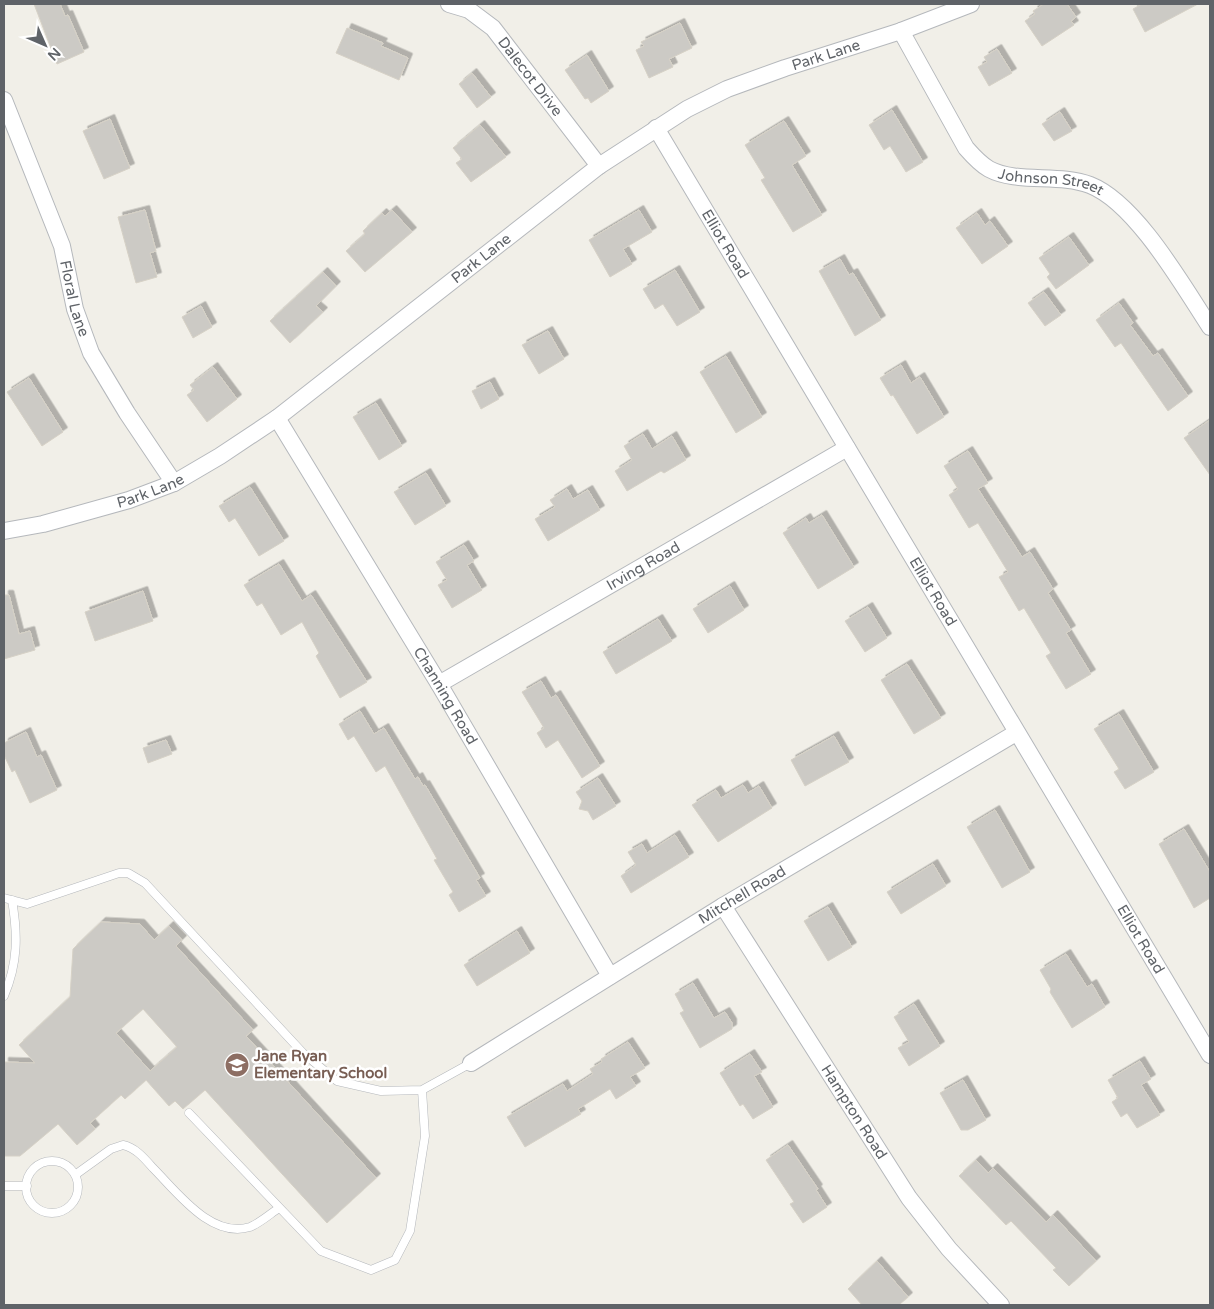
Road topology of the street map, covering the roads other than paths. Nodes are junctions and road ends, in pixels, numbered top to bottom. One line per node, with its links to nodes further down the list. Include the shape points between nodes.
1 (449, 4): 6 (street, Dalecot Drive, via 469,10 494,28)
2 (971, 4): 3 (street, Park Lane)
3 (901, 31): 5 (street, Park Lane, via 727,90); 7 (street, Johnson Street, via 966,148 979,162 1004,174 1071,180 1107,193 1150,239)
4 (4, 100): 10 (street, Floral Lane, via 62,246 75,309 92,353 126,413)
5 (656, 128): 6 (street, Park Lane); 9 (street, Elliot Road)
6 (599, 166): 8 (street, Park Lane)
7 (1210, 327)
8 (277, 418): 10 (street, Park Lane); 12 (street, Channing Road)
9 (847, 448): 12 (street, Irving Road); 13 (street, Elliot Road)
10 (174, 483): 11 (street, Park Lane, via 53,522)
11 (4, 531)
12 (439, 684): 17 (street, Channing Road)
13 (1016, 733): 16 (street, Mitchell Road); 19 (street, Elliot Road)
14 (4, 898): 15 (lane)
15 (12, 900): 18 (lane, via 17,954); 21 (lane, via 27,904 128,872 145,883 303,1053 337,1081 381,1091)
16 (723, 906): 17 (street, Mitchell Road); 27 (street, Hampton Road, via 909,1198 949,1250)
17 (610, 976): 20 (street, Mitchell Road)
18 (4, 996)
19 (1210, 1055)
20 (471, 1063): 21 (lane)
21 (422, 1090): 26 (lane, via 425,1136 410,1231 394,1260 371,1270 321,1251)
22 (189, 1113): 26 (lane)
23 (75, 1175): 25 (lane, via 66,1165 49,1162 34,1169); 25 (lane, via 77,1194 68,1208 60,1212 51,1213 36,1207 30,1200); 26 (lane, via 110,1149 123,1145 139,1153 192,1207 217,1224 241,1228 251,1226)
24 (4, 1186): 25 (lane)
25 (27, 1186)
26 (279, 1208)
27 (1001, 1305)

